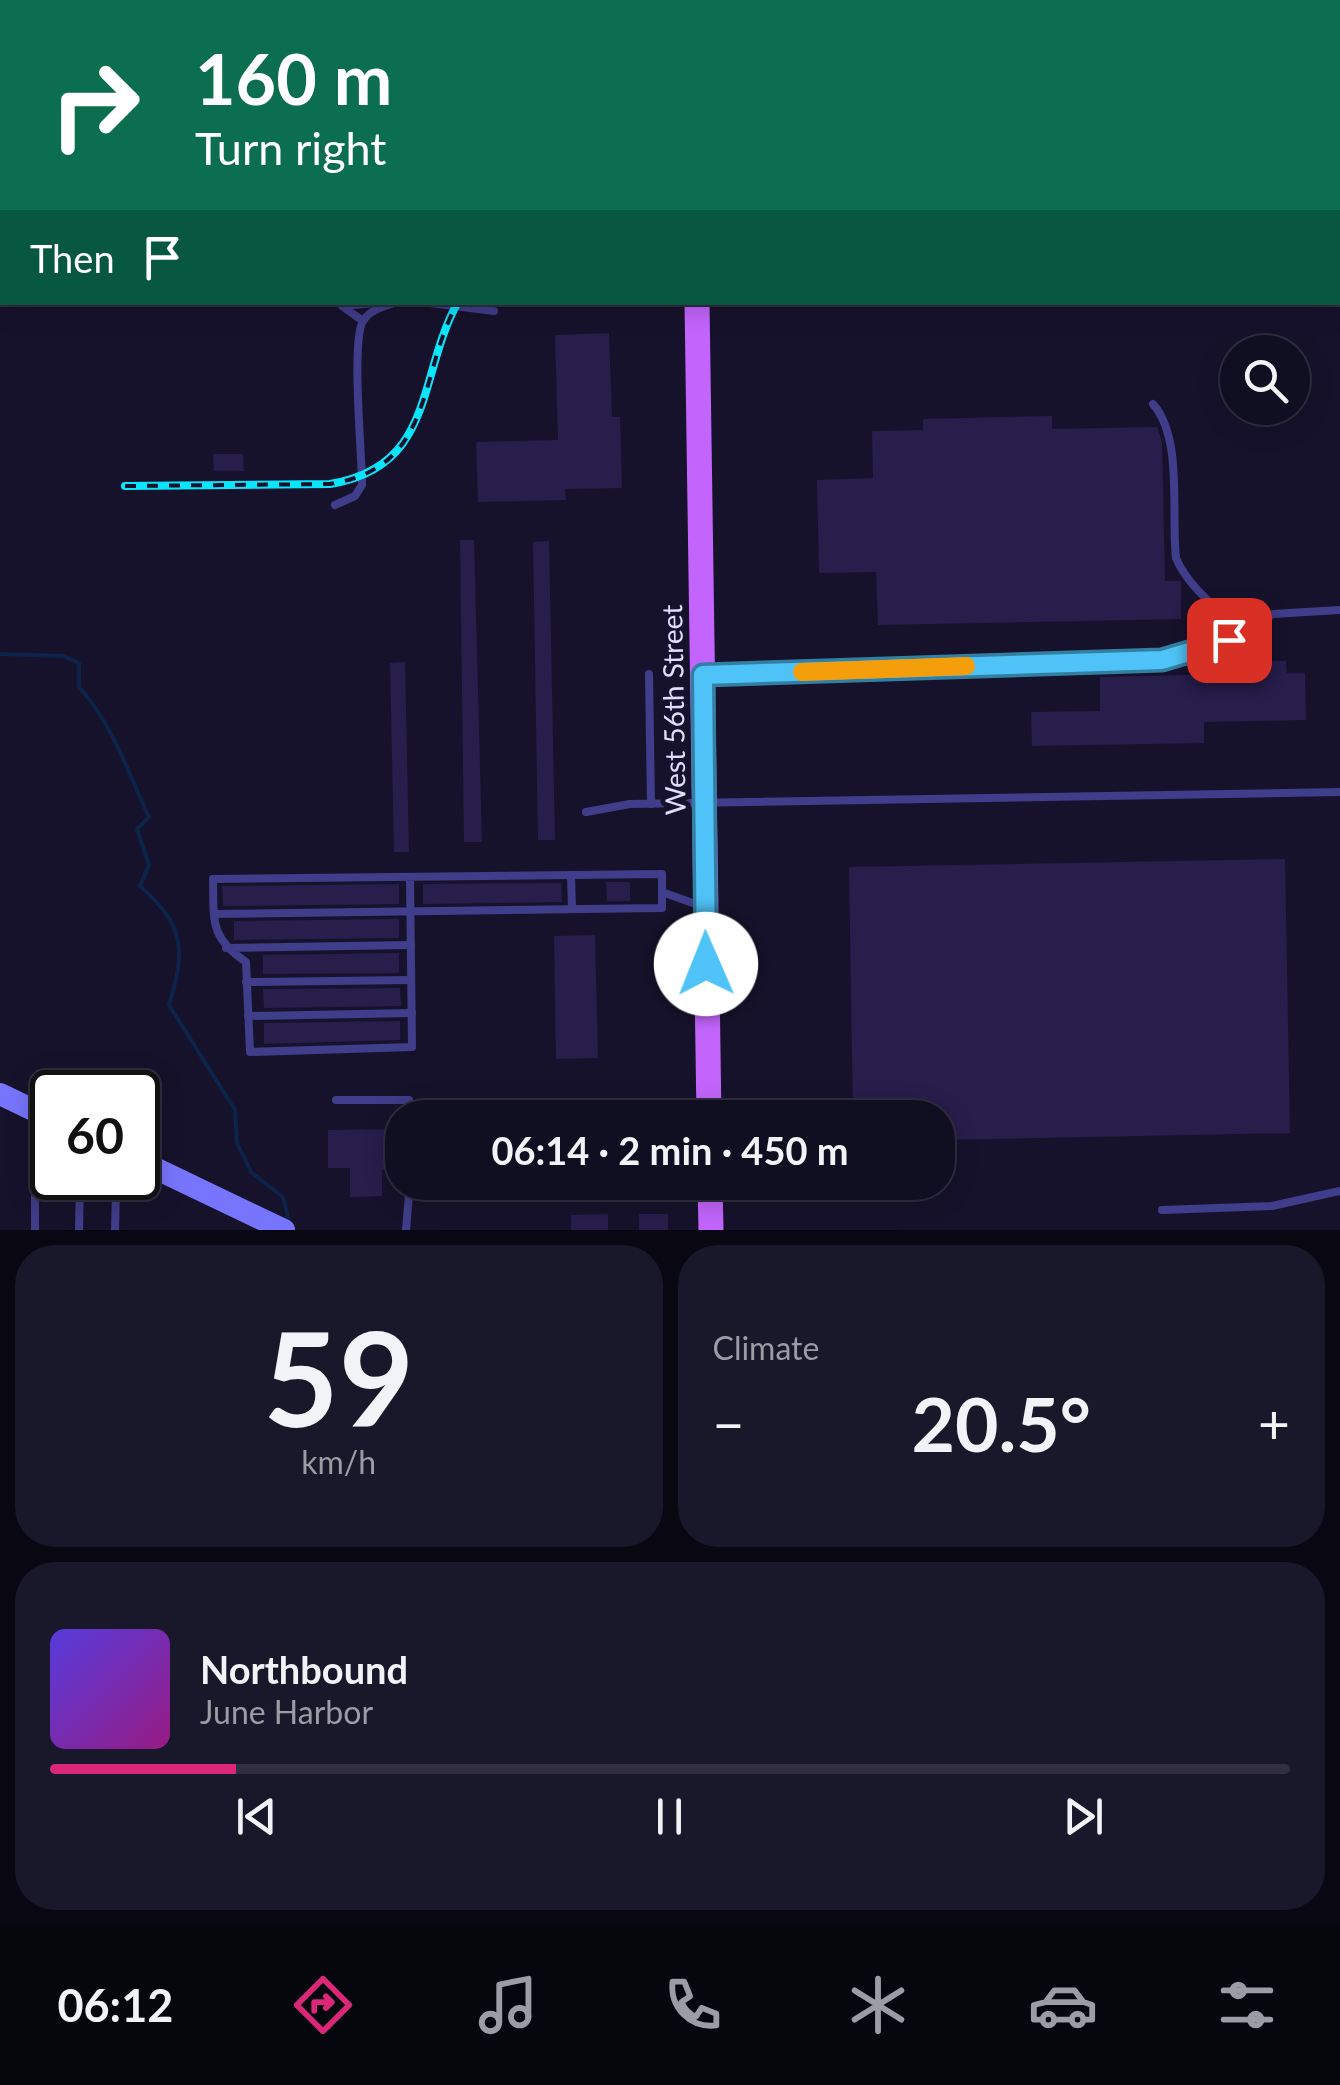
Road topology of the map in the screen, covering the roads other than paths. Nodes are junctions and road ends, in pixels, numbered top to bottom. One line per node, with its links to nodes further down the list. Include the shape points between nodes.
1 (353, 305): 6 (lane, via 342,306)
2 (388, 305): 6 (lane)
3 (446, 305): 5 (lane)
4 (696, 305): 12 (main road, West 56th Street)
5 (494, 311)
6 (363, 321): 8 (lane, via 362,486)
7 (1153, 404): 10 (lane, via 1170,443 1176,558 1194,586)
8 (335, 505)
9 (1340, 610): 10 (lane, via 1274,614)
10 (1244, 632): 12 (lane, via 1162,660)
11 (649, 674): 15 (lane)
12 (703, 675): 14 (main road, West 56th Street)
13 (1340, 792): 14 (lane)
14 (705, 802): 15 (lane); 20 (main road, West 56th Street)
15 (651, 804): 16 (lane)
16 (586, 812)
17 (571, 875): 18 (lane); 19 (lane, via 662,874); 21 (lane)
18 (410, 877): 22 (lane); 23 (lane, via 212,878)
19 (662, 892): 20 (lane); 21 (lane, via 662,908)
20 (705, 908): 33 (main road, West 56th Street)
21 (572, 909): 22 (lane)
22 (410, 913): 23 (lane); 24 (lane)
23 (214, 914): 25 (lane)
24 (411, 945): 25 (lane); 26 (lane)
25 (225, 948): 27 (lane, via 246,962)
26 (412, 980): 27 (lane); 28 (lane)
27 (246, 982): 29 (lane)
28 (412, 1013): 29 (lane); 29 (lane, via 412,1047 250,1052)
29 (248, 1016)
30 (0, 1094): 34 (street)
31 (336, 1100): 32 (lane)
32 (385, 1100)
33 (708, 1100)
34 (30, 1108)
35 (160, 1171): 46 (street)
36 (1340, 1191): 42 (lane, via 1272,1206)
37 (35, 1200): 43 (lane)
38 (80, 1200): 44 (lane)
39 (116, 1200): 45 (lane)
40 (408, 1200): 47 (lane)
41 (710, 1200): 48 (main road)
42 (1162, 1210)
43 (35, 1230)
44 (79, 1230)
45 (116, 1230)
46 (284, 1230)
47 (406, 1230)
48 (711, 1230)

